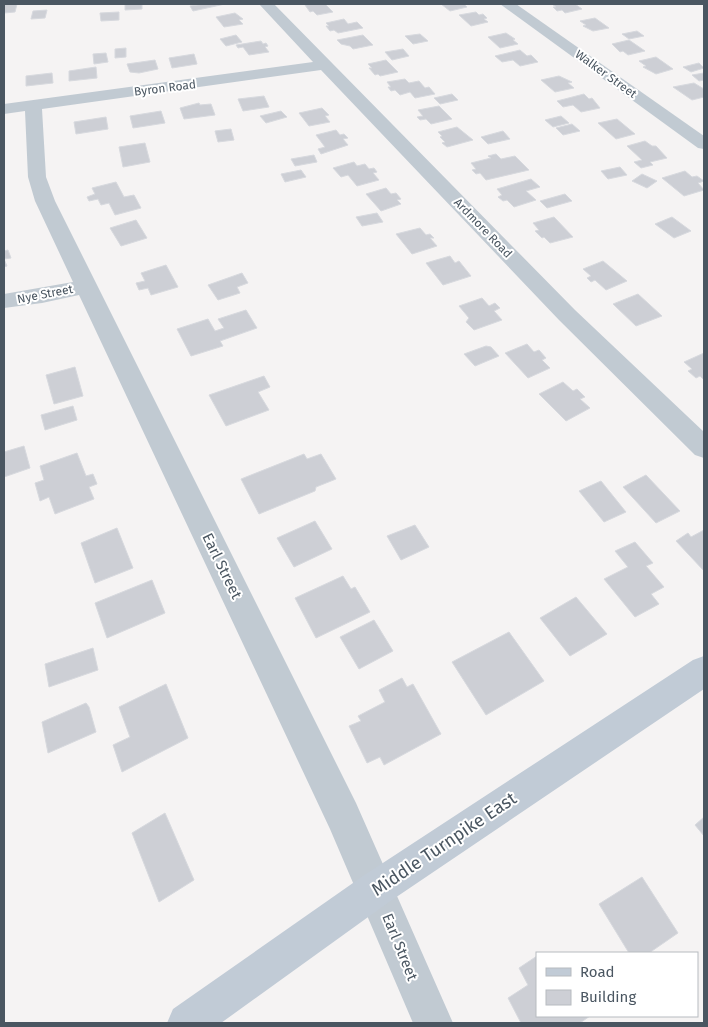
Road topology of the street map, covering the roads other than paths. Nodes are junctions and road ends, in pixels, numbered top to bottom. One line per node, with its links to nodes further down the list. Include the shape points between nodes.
1 (266, 4): 3 (street, Ardmore Road)
2 (507, 4): 6 (street, Walker Street)
3 (325, 66): 4 (street, Byron Road); 9 (street, Ardmore Road, via 567,315)
4 (33, 106): 5 (street, Byron Road); 7 (street, Earl Street, via 37,177)
5 (4, 109)
6 (704, 144)
7 (87, 286): 8 (street, Nye Street); 11 (street, Earl Street)
8 (4, 301)
9 (704, 448)
10 (704, 671): 11 (main road, Middle Turnpike East)
11 (376, 889): 12 (main road, Middle Turnpike East); 13 (street, Earl Street)
12 (187, 1023)
13 (433, 1023)

